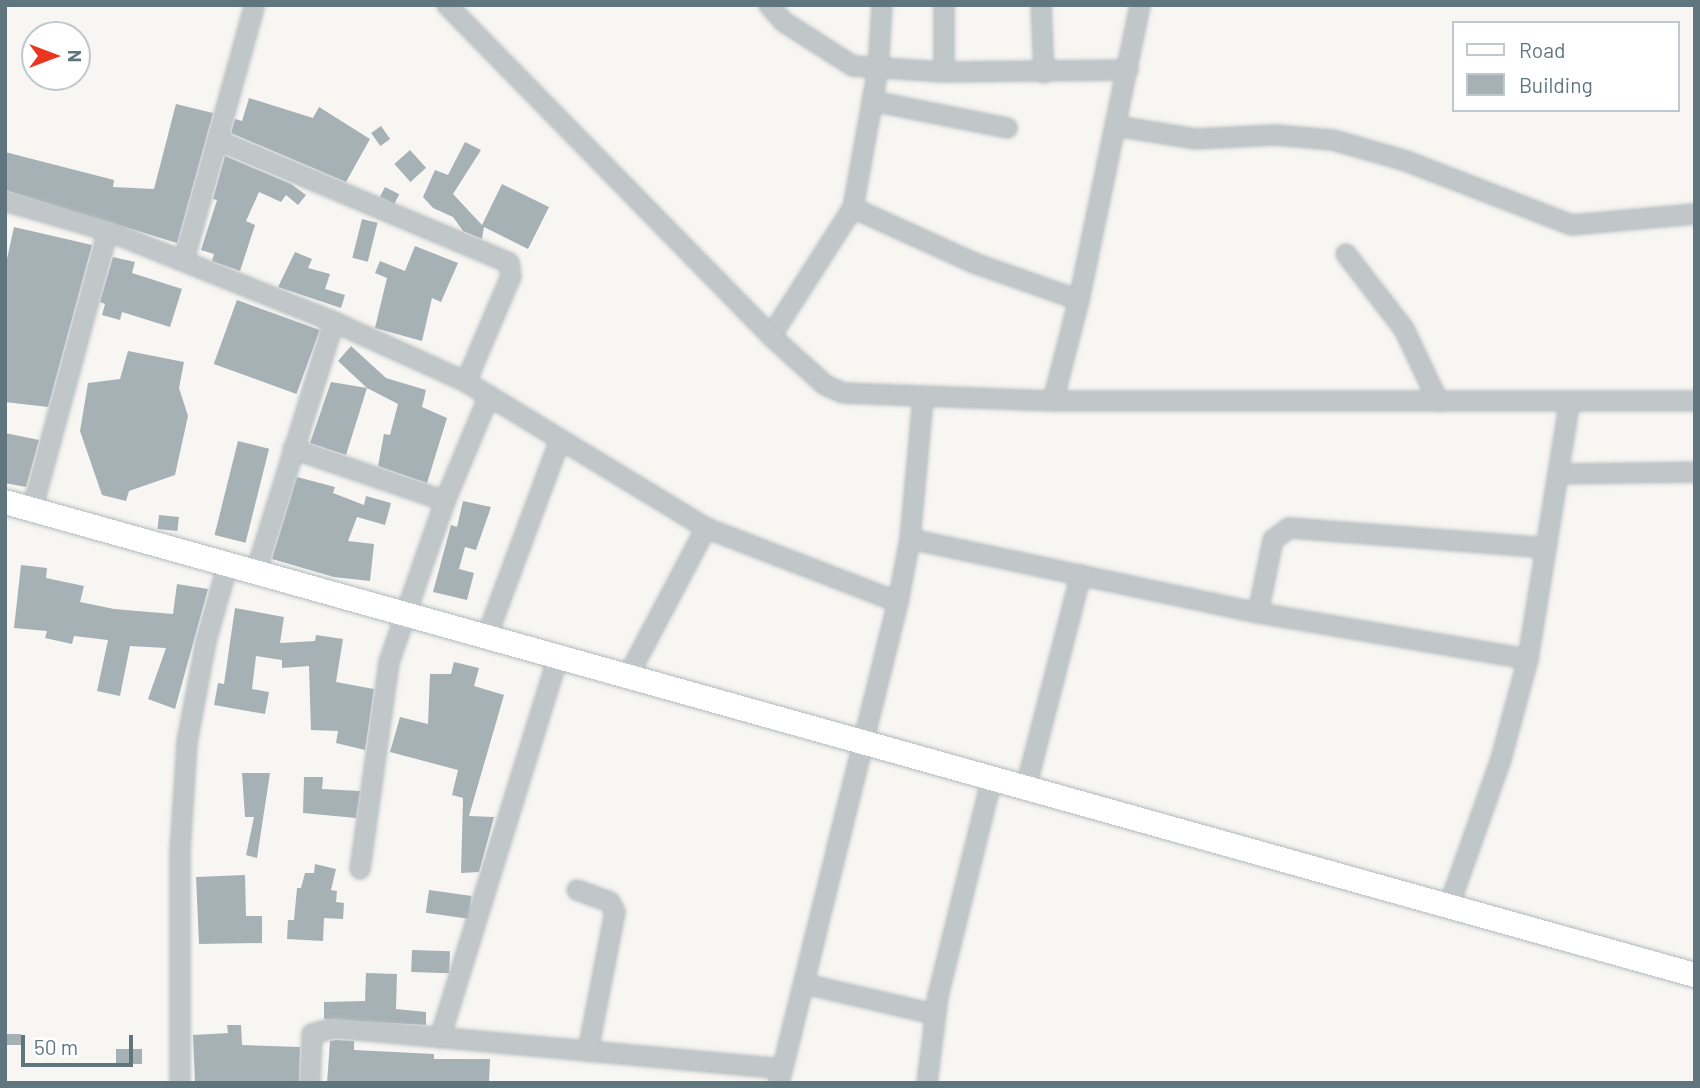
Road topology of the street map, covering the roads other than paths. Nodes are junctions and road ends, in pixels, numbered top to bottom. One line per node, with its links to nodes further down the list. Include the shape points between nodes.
1 (447, 5): 24 (street)
2 (769, 5): 8 (street, via 784,22 837,59)
3 (883, 5): 8 (street)
4 (944, 5): 10 (street)
5 (1041, 5): 11 (street)
6 (1140, 5): 9 (street)
7 (254, 7): 15 (street)
8 (877, 69): 10 (street); 12 (street)
9 (1128, 70): 11 (street); 13 (street)
10 (944, 72): 11 (street)
11 (1044, 73)
12 (872, 101): 14 (street); 17 (street)
13 (1116, 126): 18 (street, via 1195,139 1275,135 1333,139 1406,161 1572,225); 22 (street)
14 (1007, 128)
15 (217, 140): 21 (street); 25 (street, via 509,263 512,276)
16 (6, 203): 19 (street)
17 (853, 208): 22 (street, via 974,263); 24 (street)
18 (1695, 214)
19 (108, 232): 21 (street); 38 (street)
20 (1346, 254): 29 (street, via 1404,329)
21 (184, 260): 23 (street)
22 (1079, 300): 28 (street)
23 (334, 322): 25 (street); 33 (street)
24 (771, 336): 27 (street, via 825,385 843,393)
25 (466, 382): 26 (street)
26 (489, 397): 32 (street); 36 (street)
27 (923, 398): 28 (street); 40 (street)
28 (1054, 401): 29 (street)
29 (1438, 401): 30 (street)
30 (1570, 401): 31 (street); 35 (street)
31 (1695, 401)
32 (559, 442): 39 (street); 48 (street)
33 (293, 449): 36 (street); 43 (street)
34 (1695, 472): 35 (street)
35 (1558, 474): 41 (street)
36 (444, 501): 47 (street)
37 (5, 502): 38 (main road)
38 (32, 510): 42 (main road)
39 (706, 528): 45 (street); 51 (street)
40 (909, 539): 44 (street); 45 (street)
41 (1546, 548): 46 (street, via 1289,528 1273,540); 50 (street)
42 (228, 564): 43 (main road); 64 (street, via 206,641 187,742 180,851)
43 (257, 572): 47 (main road)
44 (1081, 575): 46 (street); 54 (street)
45 (898, 603): 52 (street)
46 (1258, 613): 50 (street)
47 (406, 614): 48 (main road); 55 (street, via 383,690)
48 (487, 636): 49 (main road)
49 (558, 656): 51 (main road); 61 (street)
50 (1528, 659): 57 (street, via 1501,758)
51 (628, 676): 52 (main road)
52 (866, 742): 53 (main road); 59 (street)
53 (992, 777): 54 (main road); 60 (street)
54 (1026, 787): 57 (main road)
55 (360, 869)
56 (577, 890): 62 (street, via 610,902 615,912)
57 (1449, 906): 58 (main road)
58 (1695, 975)
59 (805, 984): 60 (street); 63 (street)
60 (934, 1014): 66 (street)
61 (440, 1038): 62 (street); 65 (street, via 321,1029 312,1034)
62 (588, 1051): 63 (street)
63 (780, 1076)
64 (180, 1083)
65 (310, 1083)
66 (927, 1083)

